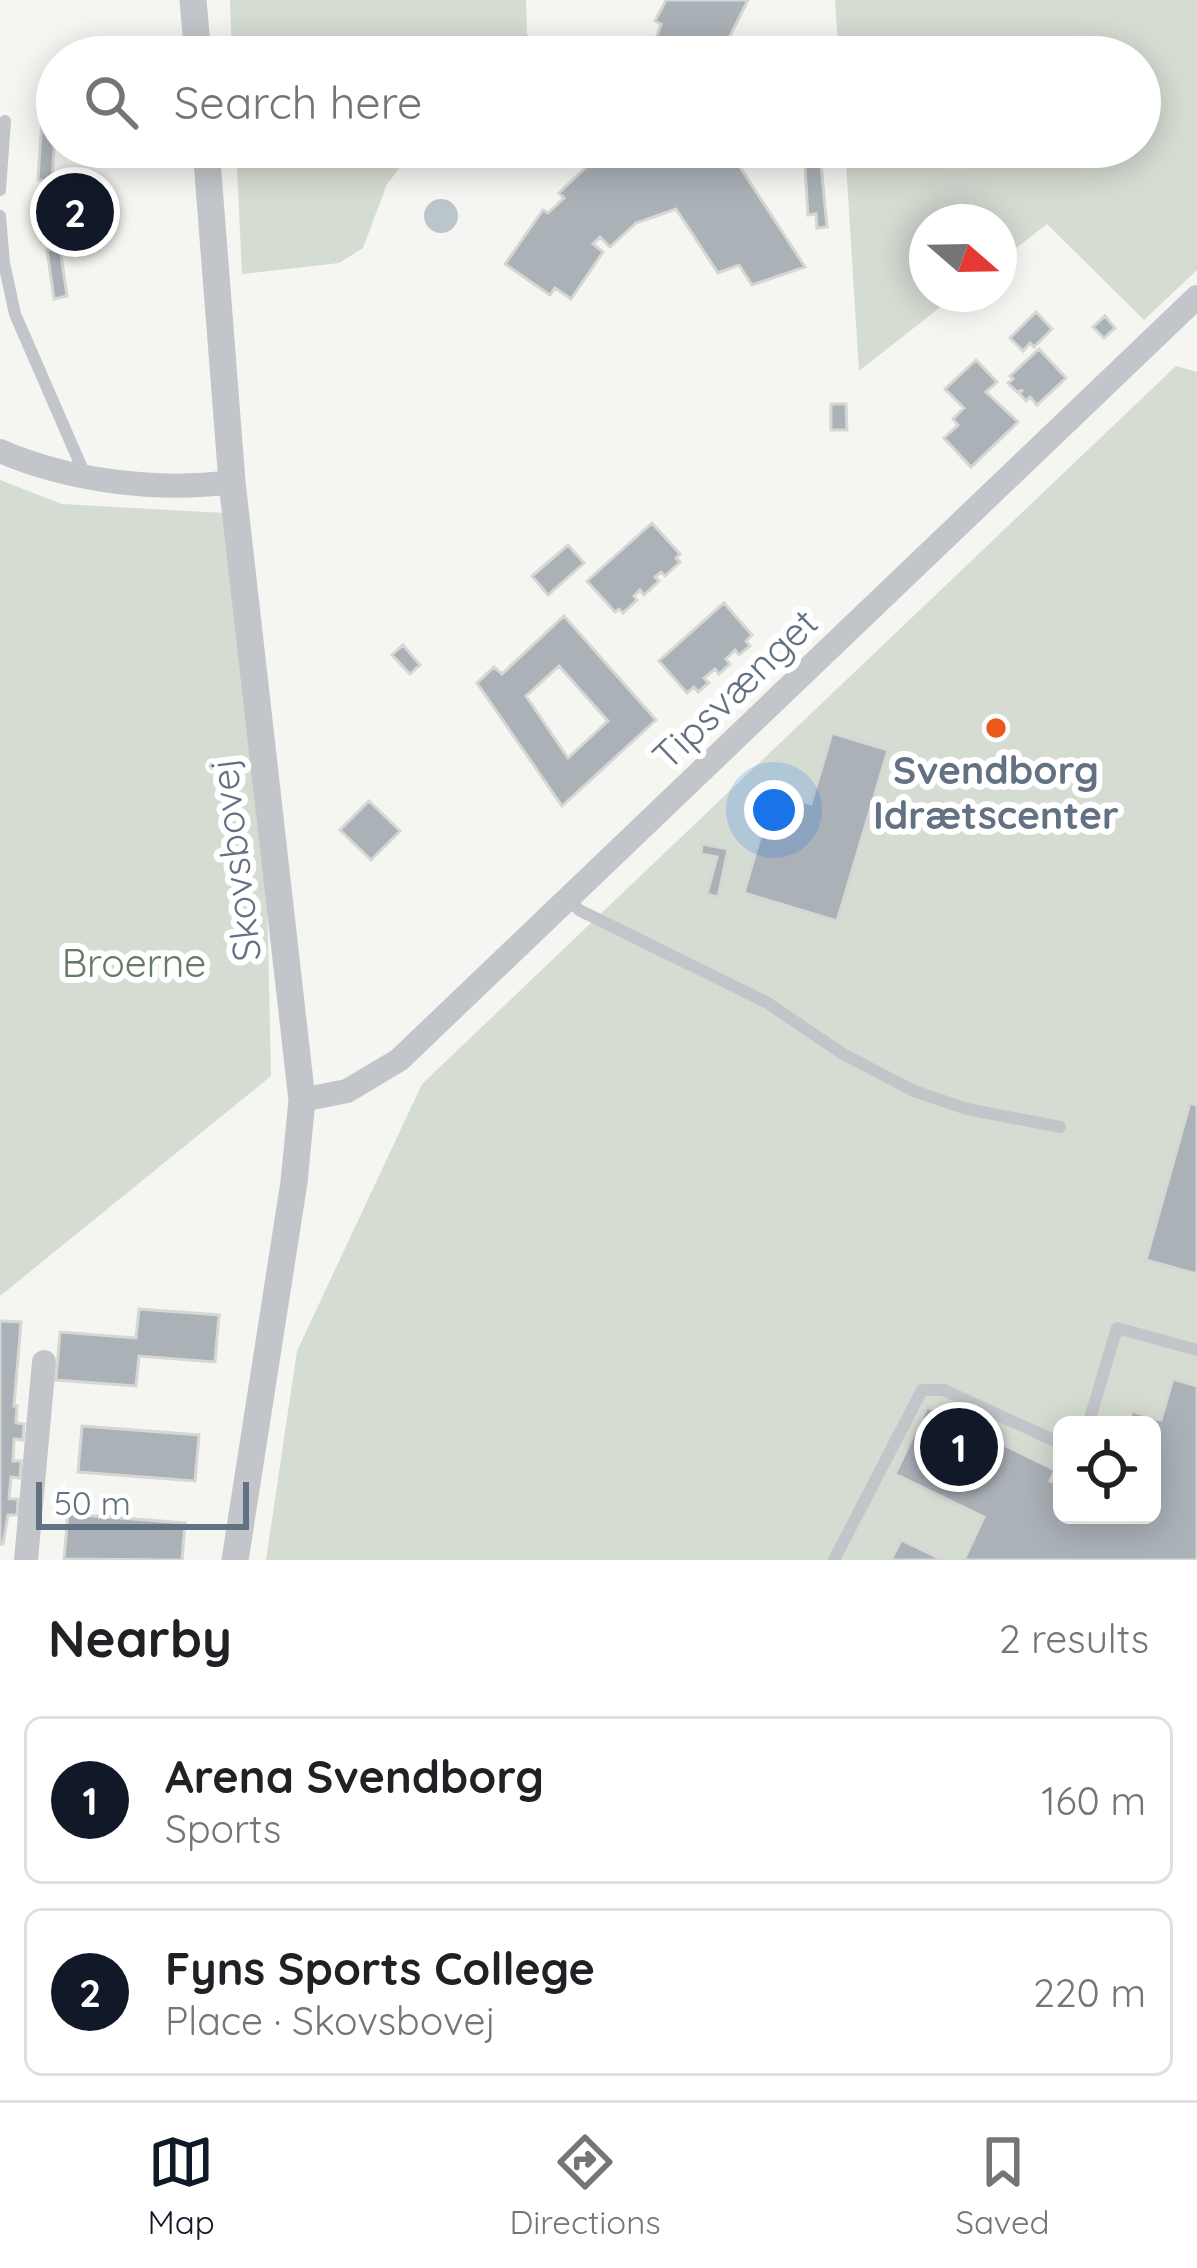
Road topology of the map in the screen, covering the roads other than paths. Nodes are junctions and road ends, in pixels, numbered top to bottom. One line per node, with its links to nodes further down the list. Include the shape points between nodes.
1 (194, 0): 2 (street)
2 (197, 36)
3 (5, 121): 5 (lane)
4 (208, 168): 10 (street, Skovsbovej)
5 (0, 190)
6 (0, 216): 9 (lane, via 15,314)
7 (1197, 297): 11 (street, Tipsvænget)
8 (0, 451): 9 (street)
9 (85, 476): 10 (street, via 184,487)
10 (232, 482): 12 (street, Skovsbovej)
11 (567, 897): 12 (street, Tipsvænget, via 399,1060 347,1091); 13 (lane, via 766,1002 892,1081 967,1109)
12 (302, 1100): 19 (street, Skovsbovej)
13 (1060, 1127)
14 (1197, 1350): 16 (lane, via 1117,1328)
15 (44, 1363): 18 (street)
16 (1091, 1416)
17 (1053, 1440): 20 (lane, via 944,1390 922,1390)
18 (26, 1560)
19 (235, 1560)
20 (834, 1560)

